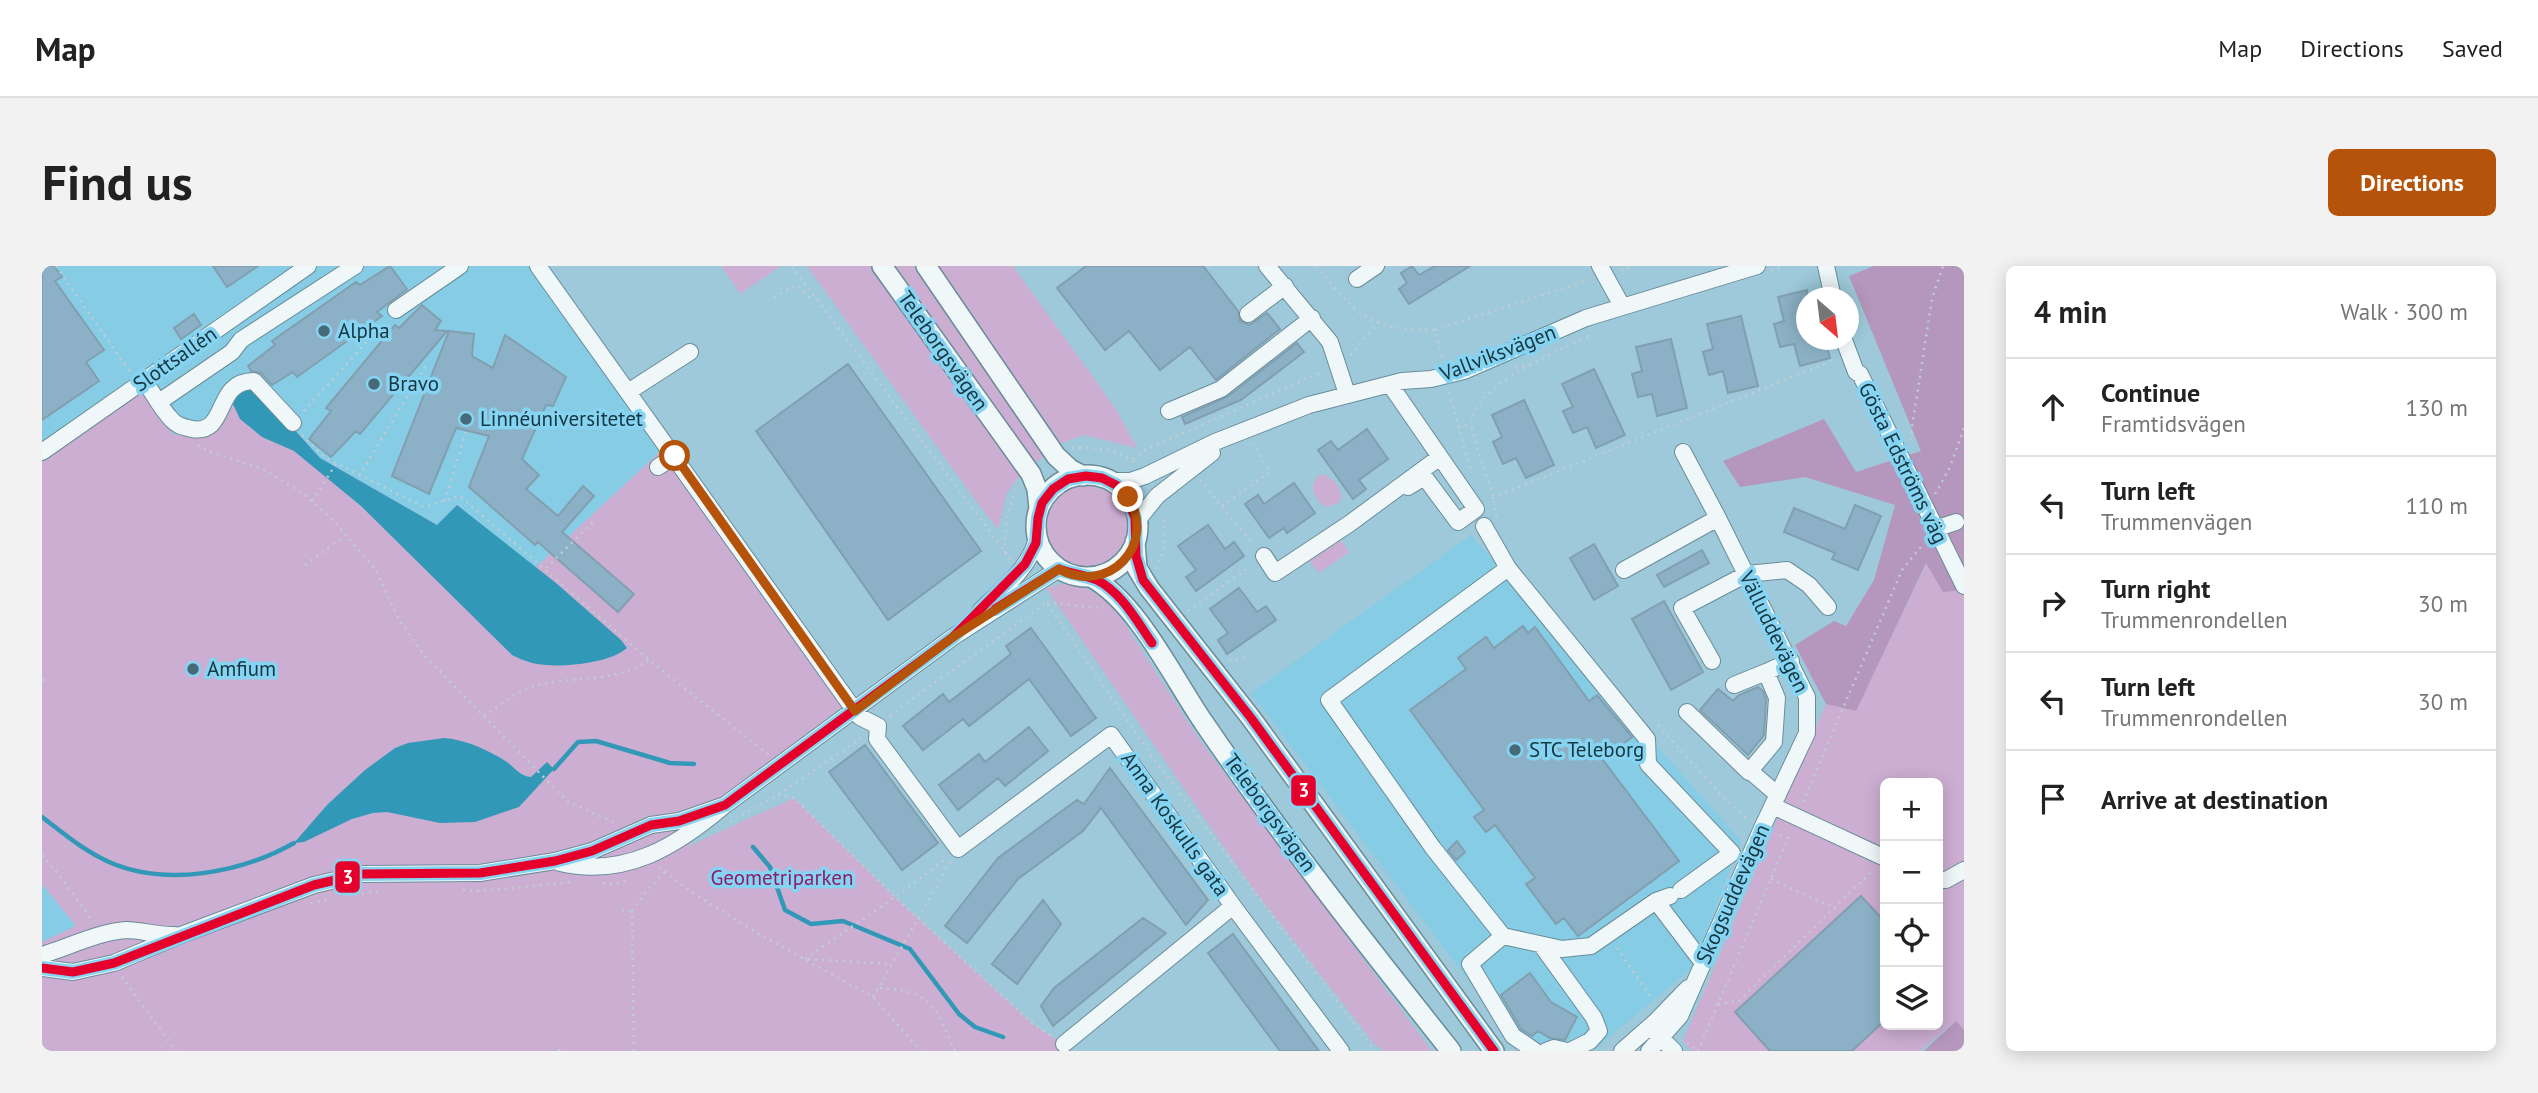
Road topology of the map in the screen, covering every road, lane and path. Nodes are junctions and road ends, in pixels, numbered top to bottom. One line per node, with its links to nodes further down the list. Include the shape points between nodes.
1 (57, 266): 41 (path)
2 (308, 266): 27 (street, Slottsallén)
3 (355, 266): 32 (street)
4 (460, 266): 24 (street)
5 (538, 266): 43 (street)
6 (792, 266): 21 (path)
7 (882, 266): 63 (main road, Teleborgsvägen)
8 (926, 266): 57 (main road, Teleborgsvägen)
9 (1267, 266): 19 (street)
10 (1316, 266): 28 (path, via 1347,302)
11 (1376, 266): 18 (street)
12 (1634, 266): 17 (path)
13 (1784, 266): 16 (path)
14 (1826, 266): 20 (street)
15 (1943, 266): 62 (path, via 1932,299)
16 (1764, 268): 23 (street, Vallviksvägen)
17 (1603, 270): 23 (street); 30 (path)
18 (1357, 279)
19 (1285, 286): 25 (street); 26 (street)
20 (1831, 287)
21 (813, 294): 22 (path, via 809,297 796,285); 86 (path)
22 (774, 297)
23 (1622, 306): 42 (street, Vallviksvägen, via 1465,370)
24 (396, 310)
25 (1248, 314)
26 (1312, 318): 37 (street, via 1330,341); 46 (street, via 1221,389)
27 (228, 322): 32 (street); 41 (street, Slottsallén)
28 (1378, 323): 30 (path, via 1404,331); 37 (path)
29 (381, 326): 47 (path)
30 (1435, 330): 36 (path)
31 (1597, 332): 39 (path)
32 (241, 340): 45 (street, via 232,352)
33 (1838, 350): 71 (path)
34 (1848, 350): 62 (street, Gösta Edströms väg)
35 (690, 352): 43 (street)
36 (1442, 358)
37 (1339, 363): 44 (street); 59 (path)
38 (427, 364): 65 (path)
39 (1531, 365): 40 (path); 48 (path, via 1488,393)
40 (1512, 367)
41 (141, 382): 45 (street); 54 (street, Slottsallén)
42 (1391, 386): 44 (street, Vallviksvägen); 58 (street)
43 (628, 392): 56 (street)
44 (1347, 394): 52 (street, Vallviksvägen, via 1309,405)
45 (159, 402): 47 (street, via 173,422 204,428 214,422 230,389 254,381)
46 (1170, 411)
47 (293, 423): 60 (path)
48 (1472, 425): 49 (path); 71 (path)
49 (1458, 427)
50 (1964, 428): 75 (path, via 1950,467)
51 (466, 431): 73 (path)
52 (1244, 437): 67 (street, Vallviksvägen, via 1215,442); 70 (street, Vallviksvägen, via 1188,469); 74 (path, via 1270,472)
53 (193, 442): 72 (path, via 263,469)
54 (42, 452)
55 (1683, 452): 77 (street, Välluddevägen)
56 (675, 456): 61 (street); 110 (street)
57 (1056, 456): 59 (path, via 1069,448 1095,447); 66 (main road, Teleborgsvägen)
58 (1440, 457): 69 (street, via 1476,509 1458,522 1426,479); 87 (street, via 1275,573)
59 (1132, 460): 67 (path)
60 (336, 464): 65 (path); 72 (path)
61 (658, 467)
62 (1906, 471): 75 (street, Gösta Edströms väg)
63 (1031, 474): 76 (main road, Teleborgsvägen); 86 (path, via 1017,485 1009,507)
64 (1196, 475): 74 (path)
65 (359, 476): 73 (path, via 424,507)
66 (1083, 476): 68 (main road); 76 (main road, via 1056,486)
67 (1145, 476): 68 (street, Vallviksvägen)
68 (1109, 481): 79 (main road, via 1128,497)
69 (1408, 487)
70 (1157, 496): 79 (street, Vallviksvägen); 96 (path, via 1166,536 1163,555 1154,572)
71 (1492, 499): 81 (path)
72 (312, 501): 83 (path)
73 (445, 501): 89 (path, via 460,496)
74 (1222, 506): 87 (path)
75 (1924, 507): 82 (street, Gösta Edströms väg)
76 (1039, 509): 84 (main road)
77 (1718, 518): 93 (street); 94 (street, Välluddevägen)
78 (595, 520): 89 (path)
79 (1137, 521): 85 (main road)
80 (1956, 522): 82 (street)
81 (1490, 524): 90 (street)
82 (1935, 529): 97 (street, Gösta Edströms väg); 119 (path, via 1902,570)
83 (346, 535): 88 (path); 112 (path, via 374,569 408,635)
84 (1037, 538): 91 (main road, via 1045,556); 92 (street, via 1034,551)
85 (1135, 542): 95 (main road, via 1118,566); 96 (main road, Teleborgsvägen, via 1136,564)
86 (1006, 553): 92 (path)
87 (1264, 556): 101 (path)
88 (305, 565)
89 (546, 568): 105 (path)
90 (1508, 568): 123 (street, via 1647,739 1648,764); 151 (street, via 1329,700 1433,848)
91 (1059, 569): 95 (main road); 102 (street)
92 (1019, 570): 102 (street)
93 (1624, 570)
94 (1747, 574): 100 (street, via 1787,570 1809,585); 106 (street, via 1682,608); 107 (street, Välluddevägen)
95 (1091, 577): 98 (main road, Teleborgsvägen)
96 (1143, 580): 174 (main road, Teleborgsvägen, via 1251,719)
97 (1964, 586)
98 (1119, 598): 99 (path, via 1099,608); 173 (main road, Teleborgsvägen, via 1330,896)
99 (1045, 601): 113 (path); 172 (path, via 1154,759)
100 (1828, 607)
101 (1185, 613)
102 (953, 637): 110 (street)
103 (1248, 657): 104 (path)
104 (1233, 659)
105 (649, 660): 112 (path, via 600,679 526,689); 114 (path)
106 (1712, 661)
107 (1791, 662): 108 (street); 117 (street, Välluddevägen, via 1807,696 1807,733)
108 (1766, 672): 109 (street); 115 (street, via 1777,698 1774,742)
109 (1734, 685)
110 (855, 711): 113 (street); 114 (street)
111 (1687, 712): 115 (street)
112 (484, 716): 121 (path, via 567,801)
113 (878, 726): 116 (path); 122 (street, via 877,738)
114 (780, 765): 118 (street)
115 (1750, 771): 117 (street)
116 (778, 795): 120 (path); 141 (path, via 794,798)
117 (1775, 801): 119 (street); 124 (street, Skogsuddevägen)
118 (725, 805): 121 (street); 129 (street)
119 (1797, 818): 125 (street)
120 (729, 823)
121 (629, 834): 127 (street)
122 (958, 849): 141 (path); 143 (street, Anna Koskulls gata, via 1111,735); 148 (path)
123 (1732, 852): 124 (street); 140 (street)
124 (1750, 855): 155 (street, Skogsuddevägen)
125 (1880, 859)
126 (668, 860): 129 (path)
127 (555, 861): 129 (street, via 576,866); 149 (street, via 480,873 361,874 314,885)
128 (1880, 863): 145 (path)
129 (653, 864): 131 (path)
130 (1964, 870): 134 (street)
131 (665, 872): 147 (path); 154 (path)
132 (636, 877): 136 (path, via 616,884)
133 (1771, 880): 145 (path)
134 (1943, 880)
135 (574, 882): 137 (path)
136 (594, 883)
137 (457, 890)
138 (384, 891): 139 (path)
139 (340, 896)
140 (1669, 896): 150 (street); 155 (street)
141 (895, 897): 148 (path); 154 (path)
142 (328, 899): 144 (path)
143 (1233, 906): 167 (street, Anna Koskulls gata); 171 (street, Anna Koskulls gata)
144 (303, 907)
145 (1835, 908): 163 (path, via 1739,1001)
146 (622, 910): 147 (path)
147 (632, 911): 168 (path)
148 (917, 918): 156 (path); 167 (path, via 1034,1025)
149 (181, 935): 153 (street, via 114,932); 157 (street, via 114,963 72,972)
150 (1607, 935): 152 (street, via 1578,949); 164 (path, via 1653,997)
151 (1503, 936): 152 (street); 175 (street, via 1470,964 1513,1036)
152 (1542, 946): 177 (street, via 1599,1031)
153 (42, 955)
154 (805, 959): 156 (path); 162 (path)
155 (1703, 963): 160 (street, Skogsuddevägen)
156 (892, 964): 161 (path)
157 (42, 968)
158 (129, 972): 159 (path)
159 (121, 976)
160 (1694, 981): 165 (street, Skogsuddevägen); 166 (street, Skogsuddevägen, via 1680,1016)
161 (880, 988): 162 (path); 170 (path, via 901,989 930,1002)
162 (873, 997): 169 (path)
163 (1718, 1004)
164 (1653, 1009)
165 (1649, 1027): 166 (street); 178 (street, Skogsuddevägen)
166 (1662, 1039): 179 (street, Skogsuddevägen); 180 (street)
167 (1064, 1044)
168 (634, 1051)
169 (921, 1051)
170 (955, 1051)
171 (1341, 1051)
172 (1375, 1051)
173 (1451, 1051)
174 (1494, 1051)
175 (1535, 1051)
176 (1546, 1051): 177 (street)
177 (1569, 1051)
178 (1622, 1051)
179 (1649, 1051)
180 (1674, 1051)

